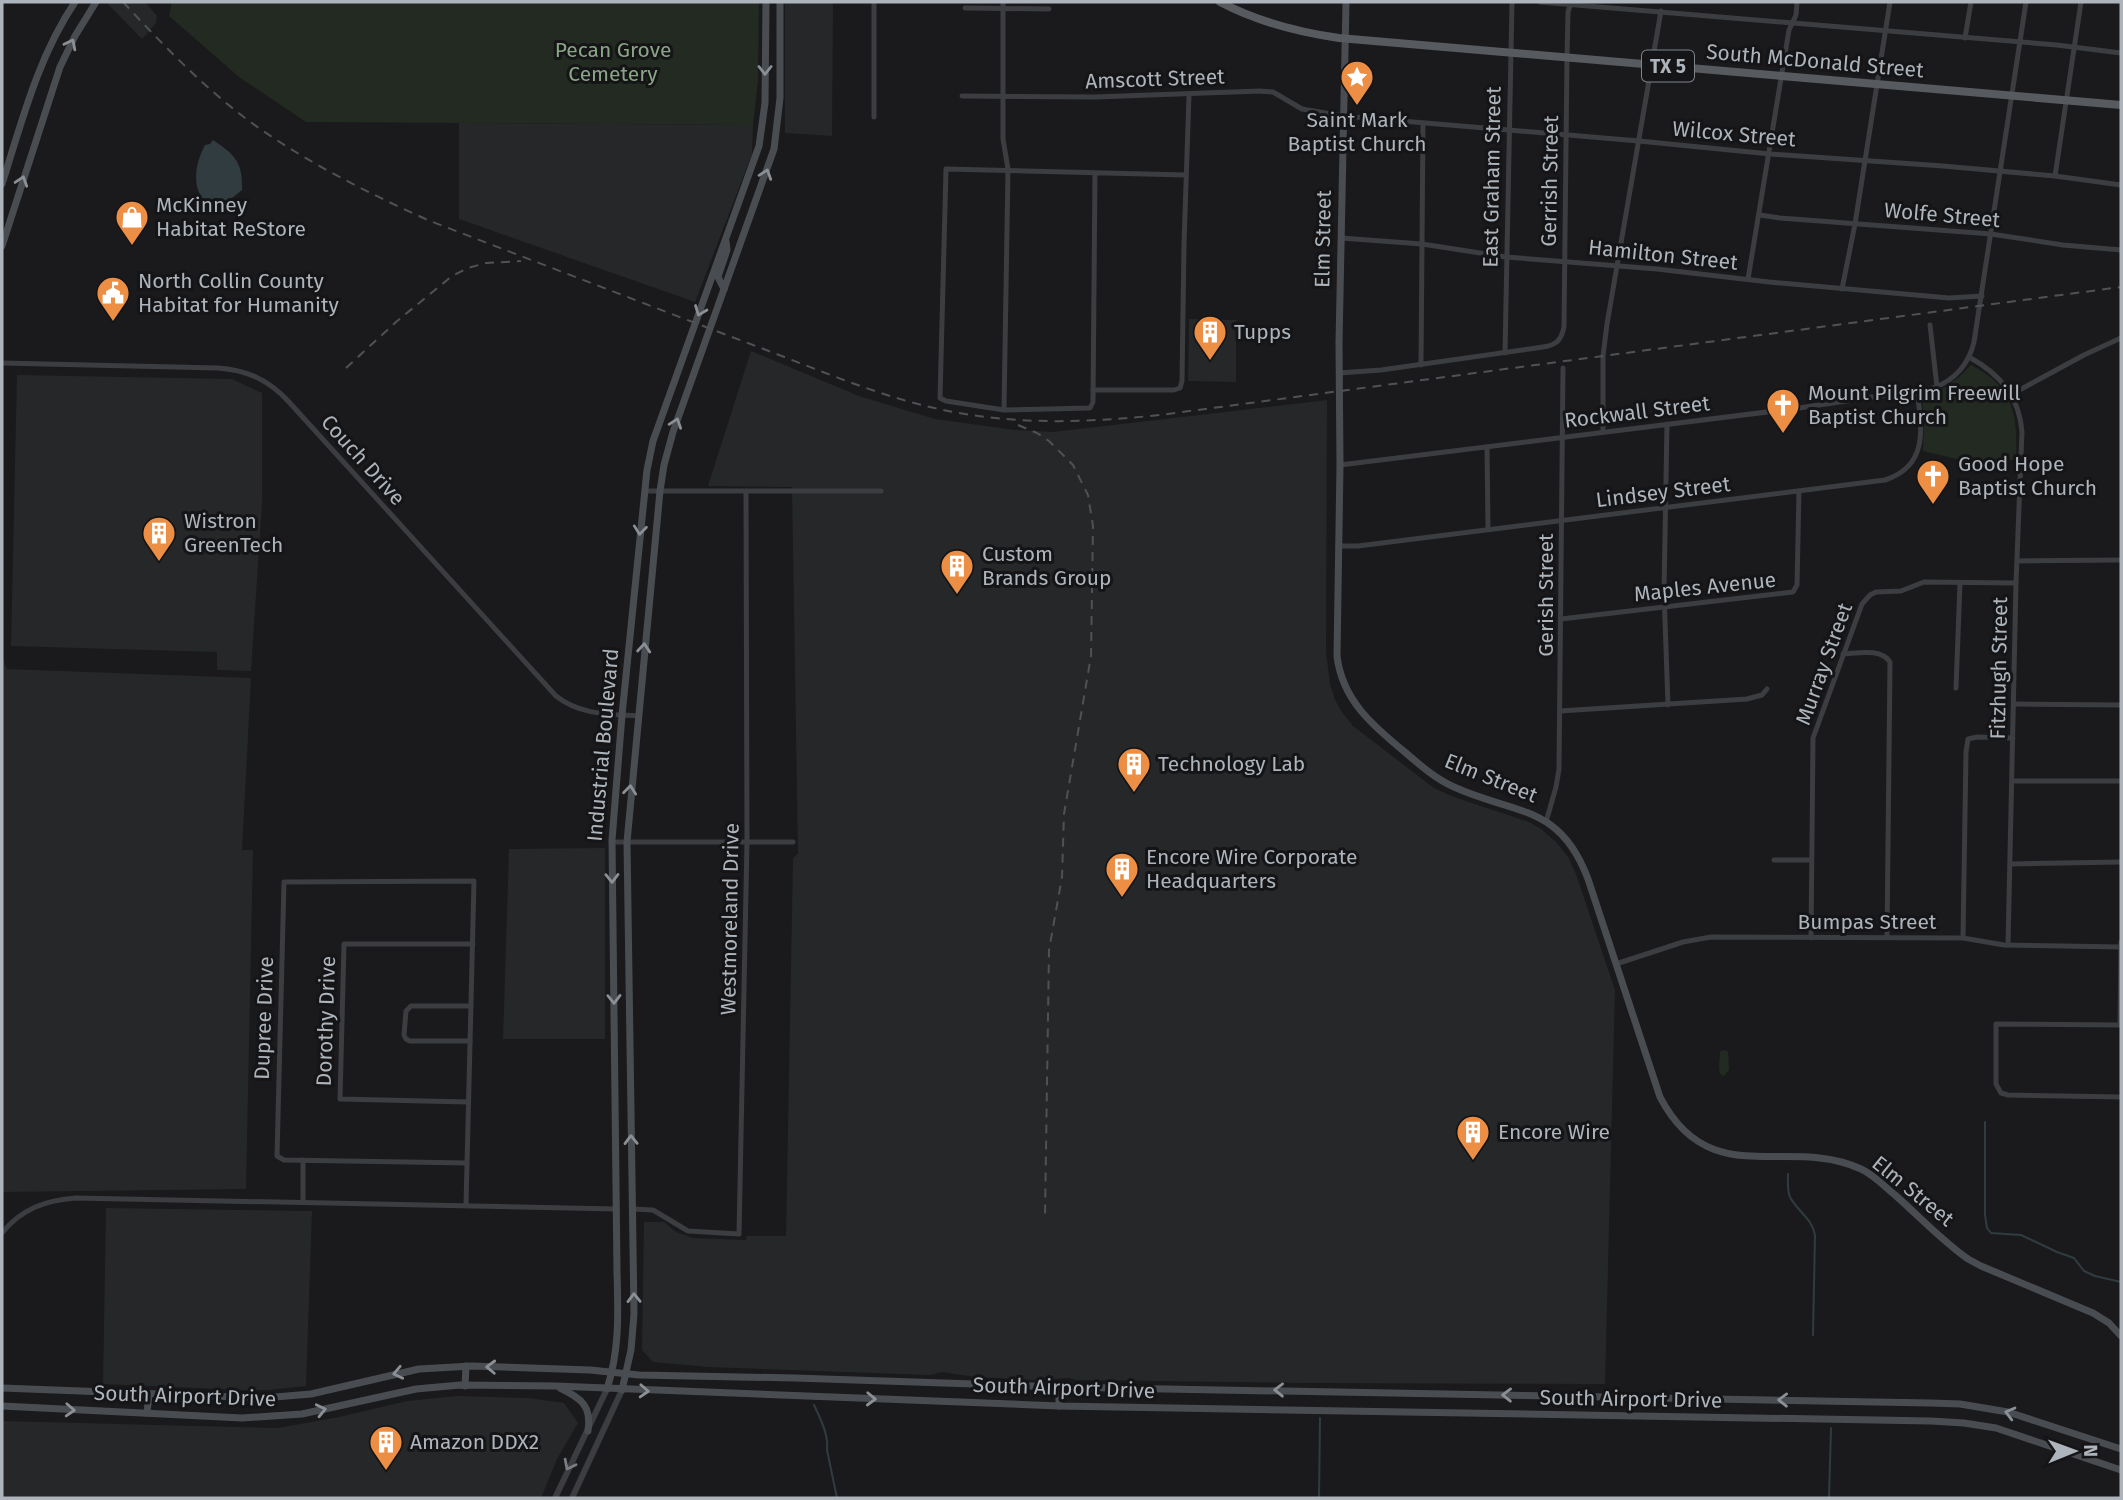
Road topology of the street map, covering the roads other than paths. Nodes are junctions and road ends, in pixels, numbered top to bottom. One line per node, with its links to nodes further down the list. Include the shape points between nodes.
1 (75, 2): 53 (main road, via 51,42)
2 (96, 2): 62 (main road, one-way to 2, via 51,90 71,43)
3 (766, 2): 58 (main road, Industrial Boulevard, one-way to 58, via 761,135)
4 (780, 2): 59 (main road, Industrial Boulevard, one-way to 4, via 777,134)
5 (874, 2): 40 (street)
6 (1220, 2): 25 (main road, South McDonald Street / TX 5, via 1286,28)
7 (1346, 2): 25 (main road, Elm Street)
8 (1512, 2): 29 (street, East Graham Street)
9 (1539, 2): 16 (street)
10 (1632, 2): 20 (street)
11 (1797, 2): 22 (street)
12 (1890, 2): 23 (street)
13 (1970, 2): 24 (street)
14 (2026, 2): 26 (street)
15 (2081, 2): 27 (street)
16 (1570, 3): 20 (street); 30 (street, Gerrish Street)
17 (1003, 5): 18 (street); 19 (street); 36 (street)
18 (965, 8)
19 (1049, 9)
20 (1632, 9): 21 (street)
21 (1661, 11): 22 (street); 31 (street)
22 (1792, 22): 23 (street); 32 (street)
23 (1887, 30): 24 (street); 33 (street)
24 (1965, 38): 26 (street)
25 (1345, 39): 29 (main road, South McDonald Street / TX 5); 41 (main road, Elm Street)
26 (2020, 42): 27 (street); 37 (street)
27 (2075, 47): 28 (street); 38 (street)
28 (2121, 53)
29 (1510, 54): 30 (main road, South McDonald Street / TX 5); 43 (street, East Graham Street)
30 (1567, 58): 31 (main road, South McDonald Street / TX 5); 44 (street, Gerrish Street)
31 (1651, 65): 32 (main road, South McDonald Street / TX 5); 45 (street)
32 (1782, 76): 33 (main road, South McDonald Street / TX 5); 46 (street)
33 (1878, 84): 37 (main road, South McDonald Street / TX 5); 47 (street)
34 (1189, 94): 36 (street, Amscott Street); 41 (street, Amscott Street, via 1273,92 1301,109); 51 (street)
35 (962, 96): 36 (street, Amscott Street)
36 (1003, 96): 48 (street)
37 (2012, 96): 38 (main road, South McDonald Street / TX 5); 49 (street)
38 (2066, 100): 39 (main road, South McDonald Street / TX 5); 52 (street)
39 (2121, 105)
40 (874, 117)
41 (1343, 117): 42 (street, Wilcox Street); 60 (main road, Elm Street)
42 (1423, 123): 43 (street, Wilcox Street); 61 (street)
43 (1509, 130): 44 (street, Wilcox Street); 64 (street, East Graham Street)
44 (1566, 135): 45 (street, Wilcox Street); 65 (street, Gerrish Street)
45 (1639, 141): 46 (street, Wilcox Street); 66 (street)
46 (1770, 154): 47 (street, Wilcox Street); 55 (street)
47 (1865, 160): 49 (street, Wilcox Street); 56 (street)
48 (1008, 169): 50 (street); 83 (street); 83 (street, via 946,169 940,398)
49 (2001, 171): 52 (street, Wilcox Street); 57 (street)
50 (1095, 173): 51 (street); 80 (street)
51 (1186, 175): 80 (street, via 1180,388)
52 (2055, 176): 54 (street, Wilcox Street)
53 (2, 184)
54 (2121, 185)
55 (1760, 215): 56 (street, Wolfe Street); 67 (street)
56 (1855, 223): 57 (street, Wolfe Street); 69 (street)
57 (1991, 234): 63 (street, Wolfe Street); 70 (street)
58 (727, 236): 59 (main road); 68 (main road, via 718,279); 89 (main road, Industrial Boulevard, one-way to 89, via 653,441)
59 (742, 238): 68 (main road, Industrial Boulevard)
60 (1341, 238): 61 (street, Hamilton Street); 78 (main road, Elm Street)
61 (1422, 244): 64 (street, Hamilton Street); 76 (street)
62 (2, 246)
63 (2121, 250)
64 (1506, 257): 65 (street, Hamilton Street); 73 (street, East Graham Street)
65 (1564, 261): 66 (street, Hamilton Street); 73 (street, Gerrish Street, via 1562,337 1558,343)
66 (1618, 265): 67 (street, Hamilton Street); 85 (street, via 1603,356)
67 (1748, 279): 69 (street, Hamilton Street)
68 (724, 289): 90 (main road, Industrial Boulevard, one-way to 68, via 673,432)
69 (1842, 289): 70 (street, Hamilton Street, via 1949,298)
70 (1982, 296): 74 (street)
71 (1930, 325): 79 (street)
72 (2121, 338): 82 (street)
73 (1506, 353): 76 (street)
74 (1969, 357): 79 (street, Rockwall Street, via 1955,375); 82 (street, Fitzhugh Street, via 1992,371)
75 (2, 363): 111 (street, Couch Drive, via 218,368 264,380 279,391 551,691 584,711)
76 (1421, 365): 78 (street)
77 (1563, 368): 86 (street, Gerish Street)
78 (1339, 373): 88 (main road, Elm Street)
79 (1937, 387): 81 (street, Rockwall Street)
80 (1093, 390): 83 (street, via 1093,402 1085,410)
81 (1917, 391): 84 (street, Rockwall Street); 92 (street, Lindsey Street, via 1922,437 1902,472 1876,482)
82 (2012, 394): 99 (street, Fitzhugh Street, via 2022,432)
83 (1004, 410)
84 (1667, 424): 85 (street, Rockwall Street); 94 (street)
85 (1603, 431): 86 (street, Rockwall Street)
86 (1563, 436): 87 (street, Rockwall Street); 95 (street, Gerish Street)
87 (1487, 447): 88 (street, Rockwall Street); 96 (street)
88 (1340, 465): 97 (main road, Elm Street)
89 (645, 491): 90 (street); 111 (main road, Industrial Boulevard, one-way to 111)
90 (660, 491): 93 (street); 112 (main road, Industrial Boulevard, one-way to 90)
91 (881, 491): 93 (street)
92 (1799, 491): 94 (street, Lindsey Street); 102 (street, Maples Avenue, via 1795,591)
93 (746, 492): 121 (street, Westmoreland Drive)
94 (1666, 508): 95 (street, Lindsey Street); 102 (street)
95 (1562, 520): 96 (street, Lindsey Street); 103 (street, Gerish Street)
96 (1488, 528): 97 (street, Lindsey Street)
97 (1339, 546): 118 (main road, Elm Street, via 1337,656 1343,683 1359,709 1439,779)
98 (2121, 560): 99 (street)
99 (2018, 561): 101 (street, Fitzhugh Street)
100 (1960, 583): 101 (street, Murray Street); 104 (street, Murray Street, via 1924,582 1870,595 1862,604); 105 (street)
101 (2016, 583): 108 (street, Fitzhugh Street)
102 (1665, 607): 103 (street, Maples Avenue); 107 (street)
103 (1561, 619): 110 (street, Gerish Street)
104 (1843, 654): 115 (street, Murray Street, via 1814,738); 127 (street, via 1879,653 1890,662)
105 (1956, 688)
106 (1768, 690): 107 (street, via 1747,699)
107 (1668, 705): 110 (street)
108 (2015, 705): 109 (street); 113 (street, Fitzhugh Street)
109 (2121, 705)
110 (1560, 711): 118 (street, Gerish Street, via 1556,788)
111 (622, 715): 112 (street, Couch Drive); 119 (main road, Industrial Boulevard)
112 (638, 716): 120 (main road, Industrial Boulevard, one-way to 112)
113 (2014, 738): 116 (street, Fitzhugh Street); 129 (street, via 1968,739)
114 (1802, 777): 115 (street)
115 (1812, 777): 124 (street, Murray Street)
116 (2012, 781): 117 (street); 126 (street, Fitzhugh Street)
117 (2121, 781)
118 (1546, 821): 133 (main road, Elm Street, via 1567,839 1581,861)
119 (612, 842): 120 (street); 137 (main road, Industrial Boulevard, one-way to 137)
120 (627, 842): 121 (street); 136 (main road, Industrial Boulevard)
121 (747, 842): 122 (street); 146 (street, Westmoreland Drive, via 739,1234 688,1231 653,1210)
122 (793, 842)
123 (1774, 859): 124 (street)
124 (1811, 860): 128 (street, Murray Street)
125 (2121, 862): 126 (street)
126 (2010, 863): 132 (street, Fitzhugh Street)
127 (1887, 937): 128 (street, Bumpas Street); 129 (street, Bumpas Street)
128 (1811, 938): 133 (street, Bumpas Street, via 1712,937)
129 (1963, 938): 132 (street, Bumpas Street)
130 (473, 944): 134 (street); 140 (street, Dorothy Drive, via 344,944 340,1099); 141 (street, Dupree Drive, via 474,881 284,882 276,1152 282,1159)
131 (2121, 944): 132 (street, Bumpas Street); 135 (street)
132 (2008, 945)
133 (1616, 964): 148 (main road, Elm Street, via 1660,1097 1673,1118 1695,1138 1714,1150 1736,1155 1826,1159 1859,1168 1968,1259 2094,1312)
134 (471, 1006): 138 (street); 138 (street, via 411,1006 405,1013 404,1035 410,1041)
135 (2120, 1026): 139 (street, via 1996,1024 1996,1084 2008,1095)
136 (629, 1029): 137 (main road); 146 (main road, Industrial Boulevard, one-way to 136)
137 (614, 1030): 145 (main road, Industrial Boulevard)
138 (470, 1041): 140 (street)
139 (2121, 1097)
140 (468, 1102): 142 (street)
141 (303, 1160): 142 (street, Dupree Drive); 143 (street)
142 (467, 1163): 144 (street)
143 (303, 1202): 144 (street); 147 (street, via 63,1199 28,1210)
144 (466, 1205): 145 (street)
145 (617, 1209): 146 (main road); 150 (main road, Industrial Boulevard, via 619,1328)
146 (632, 1209): 151 (main road, Industrial Boulevard, one-way to 146, via 634,1325)
147 (2, 1233)
148 (2121, 1335)
149 (466, 1366): 150 (main road, South Airport Drive, one-way to 149); 152 (main road); 158 (main road, South Airport Drive, one-way to 158, via 410,1370 301,1395)
150 (613, 1372): 151 (main road, South Airport Drive); 156 (main road, Industrial Boulevard)
151 (627, 1373): 154 (main road, South Airport Drive); 157 (main road, Industrial Boulevard)
152 (465, 1385): 153 (main road, South Airport Drive); 161 (main road, South Airport Drive, one-way to 152, via 289,1416 416,1389)
153 (556, 1386): 156 (main road, South Airport Drive); 162 (main road, via 573,1394 586,1408)
154 (1059, 1387): 160 (main road); 163 (main road, South Airport Drive, one-way to 154, via 2008,1412 1961,1404)
155 (2, 1388): 158 (main road, South Airport Drive)
156 (607, 1389): 157 (main road, South Airport Drive); 162 (street, Industrial Boulevard)
157 (622, 1390): 160 (main road, South Airport Drive, one-way to 160); 166 (street, Industrial Boulevard)
158 (149, 1394): 161 (main road)
159 (2, 1406): 161 (main road, South Airport Drive, one-way to 161)
160 (1059, 1406): 164 (main road, South Airport Drive, via 1964,1423 2017,1434)
161 (148, 1413)
162 (588, 1431): 165 (street, Industrial Boulevard, one-way to 165)
163 (2121, 1449)
164 (2121, 1470)
165 (555, 1498)
166 (572, 1498)

